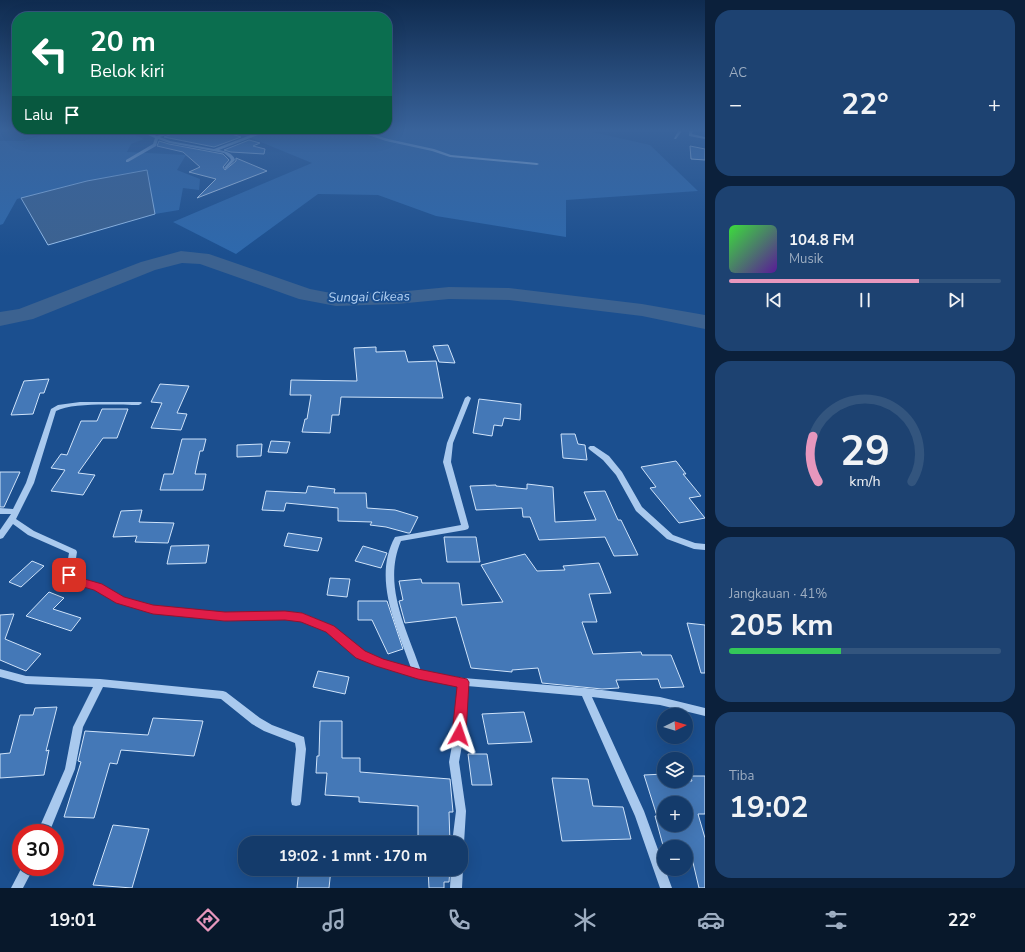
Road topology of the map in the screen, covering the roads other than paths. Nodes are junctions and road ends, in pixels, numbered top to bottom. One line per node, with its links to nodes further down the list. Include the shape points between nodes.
1 (468, 398): 10 (street, via 450,444 447,462 465,527 398,539 390,565 390,585 394,604)
2 (139, 403): 5 (street, via 88,403 54,408 30,483)
3 (592, 448): 8 (street, via 606,458 640,508 670,537 694,546)
4 (0, 511): 5 (street)
5 (15, 512): 6 (street)
6 (12, 520): 7 (street); 10 (street, via 31,533 73,552 69,578 98,587 120,600 153,609 225,617 296,616 330,629 360,654)
7 (0, 536)
8 (705, 547)
9 (0, 673): 12 (street, via 26,680)
10 (418, 674): 11 (street)
11 (463, 682): 13 (street); 17 (street, via 454,762 461,811)
12 (100, 683): 15 (street, via 223,695 256,721 300,740); 16 (street, via 78,727 70,769)
13 (585, 692): 14 (street, via 660,701); 22 (street, via 640,816)
14 (705, 712)
15 (296, 801)
16 (47, 824)
17 (459, 836)
18 (23, 876): 20 (street)
19 (457, 876): 21 (street)
20 (16, 888)
21 (456, 888)
22 (666, 888)

